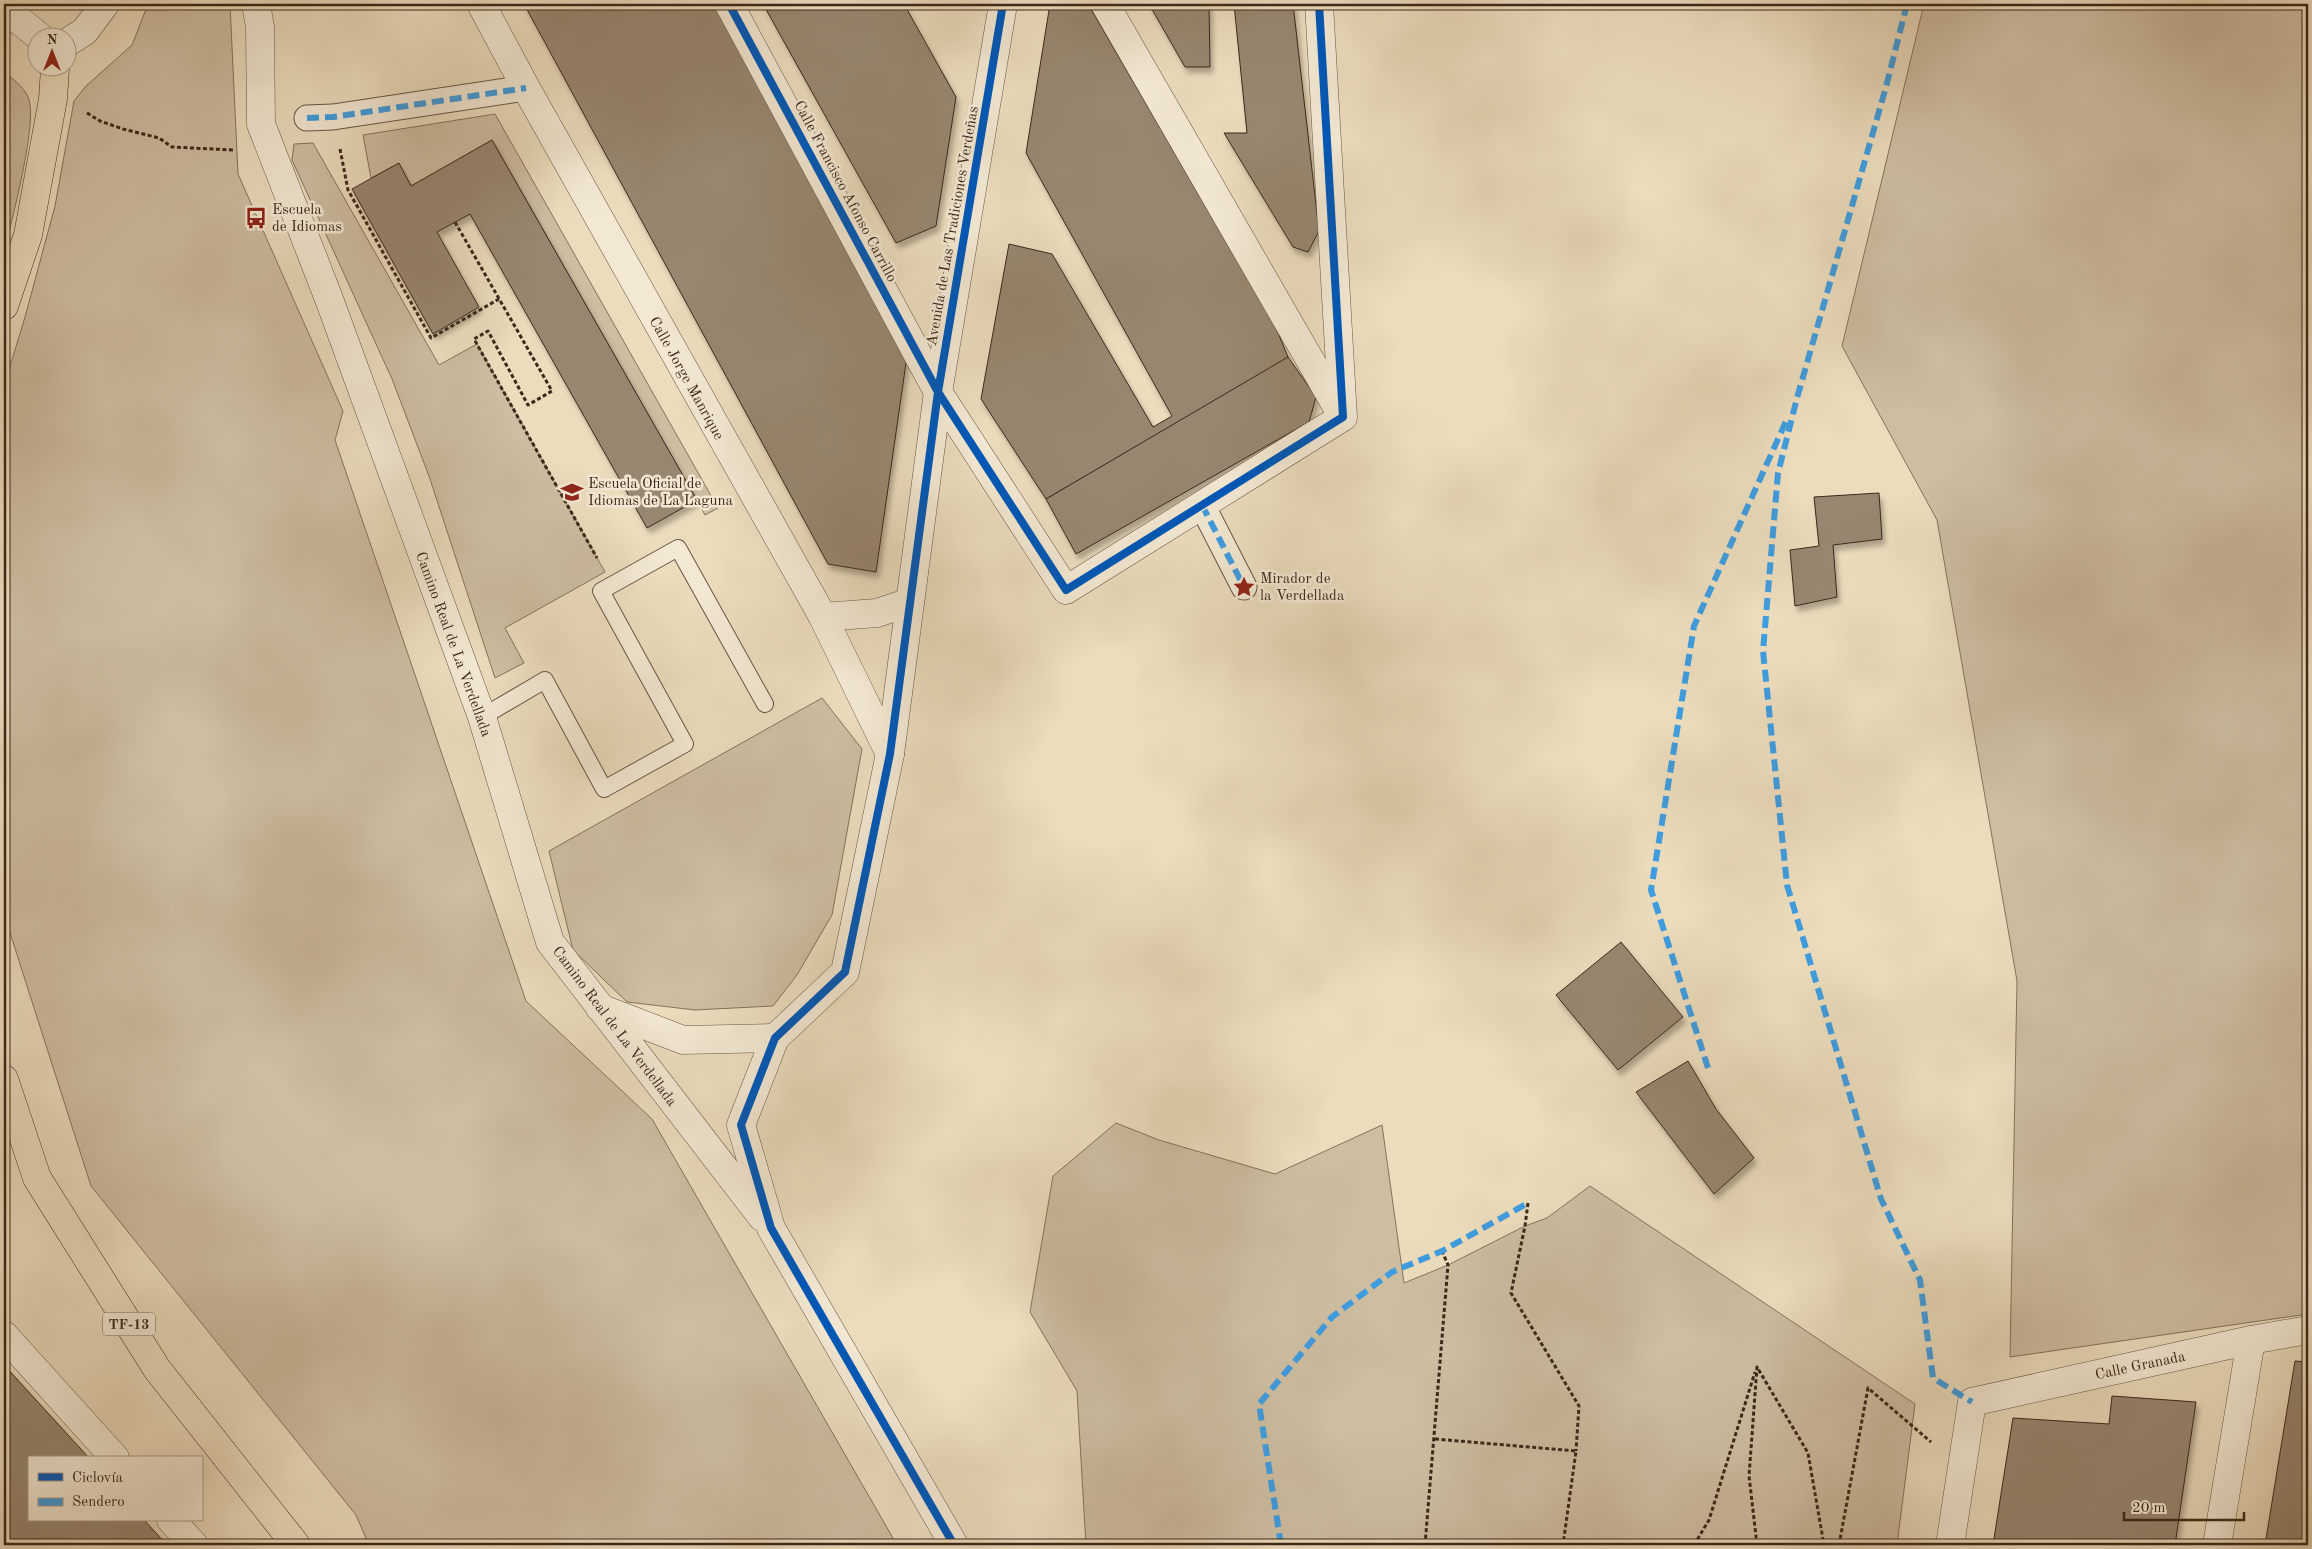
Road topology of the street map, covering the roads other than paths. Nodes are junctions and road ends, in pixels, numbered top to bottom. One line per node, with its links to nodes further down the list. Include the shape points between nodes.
1 (105, 4): 10 (street)
2 (256, 4): 22 (street, Camino Real de La Verdellada, via 260,27 261,124 329,299)
3 (481, 4): 12 (street, Calle Jorge Manrique)
4 (729, 4): 15 (street, Calle Francisco Afonso Carrillo)
5 (1003, 4): 15 (street, Avenida de Las Tradiciones Verdeñas)
6 (1106, 4): 16 (street)
7 (1319, 4): 16 (street)
8 (4, 15): 9 (street)
9 (28, 28)
10 (78, 36)
11 (54, 78): 14 (main road, via 28,235)
12 (526, 88): 13 (street, via 333,117); 20 (street, Calle Jorge Manrique)
13 (307, 118)
14 (4, 306)
15 (938, 392): 17 (street, Calle Francisco Afonso Carrillo, via 1066,590); 19 (street, Avenida de Las Tradiciones Verdeñas)
16 (1343, 417): 17 (street)
17 (1202, 505): 18 (street)
18 (1244, 587)
19 (910, 602): 20 (street, via 877,614); 23 (street, Avenida de Las Tradiciones Verdeñas)
20 (822, 618): 23 (street, Calle Jorge Manrique)
21 (764, 704): 22 (lane, via 678,548 600,591 686,744 604,789 545,680)
22 (482, 717): 24 (street, Camino Real de La Verdellada, via 550,942)
23 (890, 754): 25 (street, Avenida de Las Tradiciones Verdeñas, via 845,972)
24 (599, 1007): 25 (street, via 682,1040); 27 (street, Camino Real de La Verdellada)
25 (775, 1038): 27 (street, via 741,1125)
26 (4, 1079): 34 (main road, TF-13, via 37,1178 157,1369)
27 (771, 1228): 35 (street)
28 (2308, 1330): 30 (street, Calle Granada)
29 (4, 1335): 31 (street)
30 (2251, 1340): 36 (street, Calle Granada, via 1972,1402); 37 (street)
31 (113, 1456)
32 (173, 1522): 33 (street)
33 (194, 1545)
34 (296, 1545)
35 (954, 1545)
36 (1950, 1545)
37 (2217, 1545)

